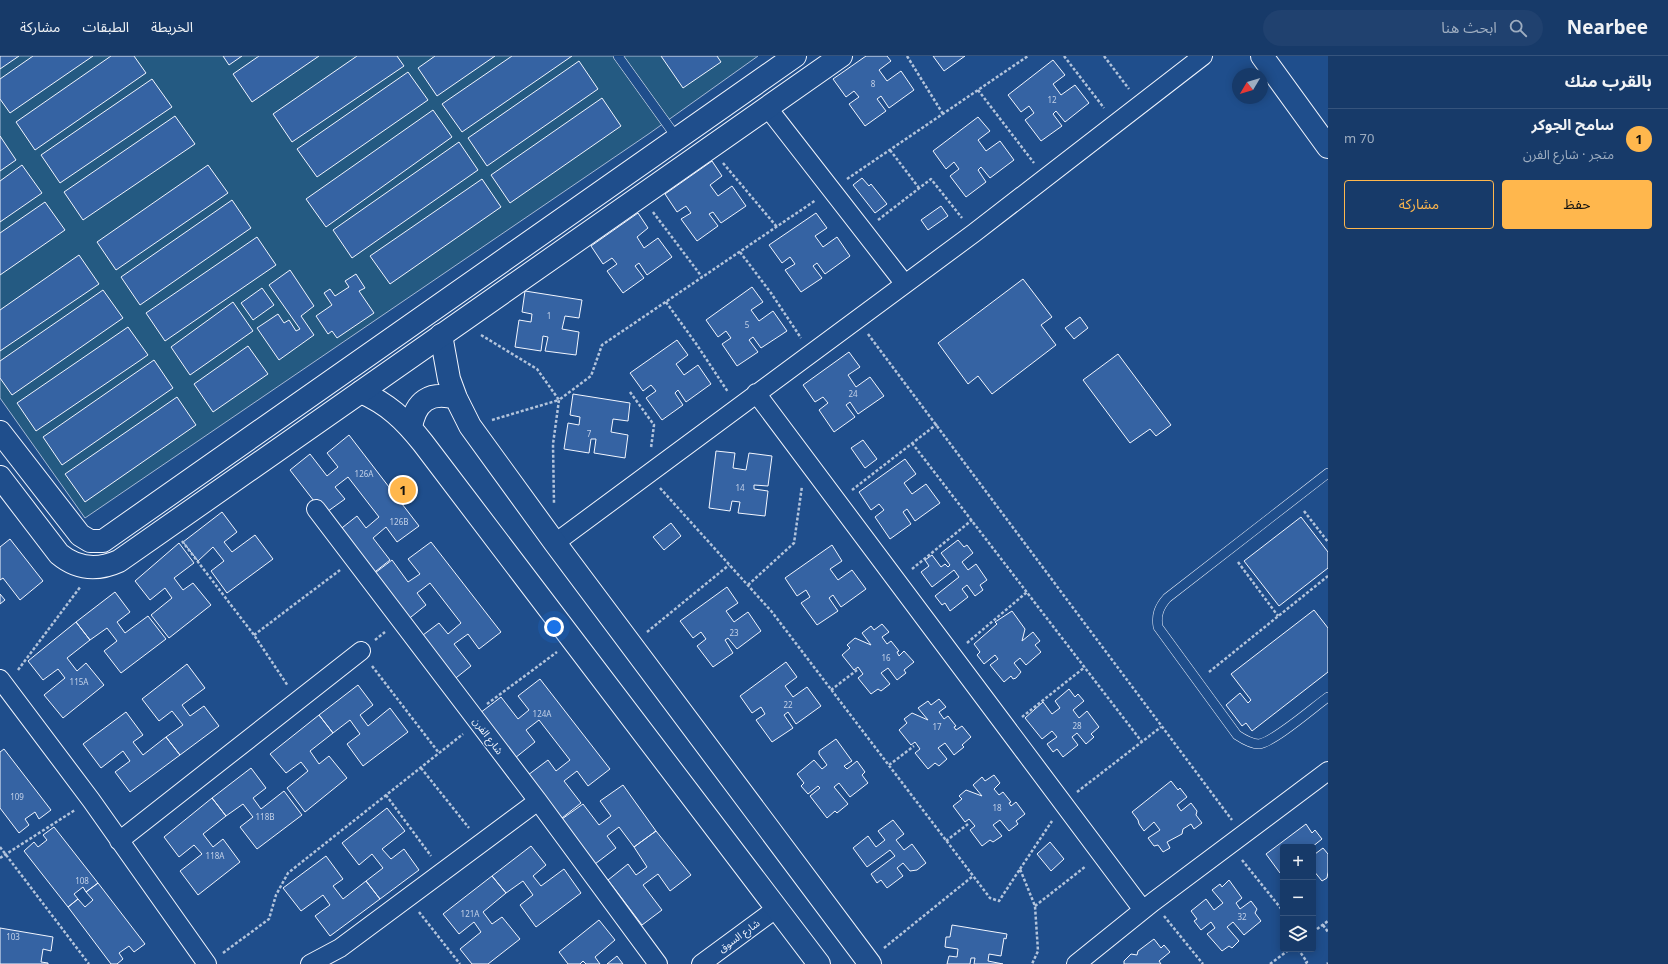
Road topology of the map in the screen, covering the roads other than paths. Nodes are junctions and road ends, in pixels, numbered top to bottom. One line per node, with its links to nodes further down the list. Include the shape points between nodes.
1 (618, 56): 7 (lane)
2 (795, 56): 7 (main road)
3 (841, 56): 6 (main road)
4 (1204, 56): 9 (street)
5 (1262, 56): 8 (main road)
6 (767, 107): 9 (street); 10 (main road)
7 (678, 138): 15 (main road, via 103,541 90,541 80,535)
8 (1328, 147)
9 (904, 284): 12 (street)
10 (441, 335): 11 (main road); 13 (main road, via 446,366)
11 (361, 392): 14 (main road, via 388,406); 17 (main road, via 119,561 107,566 95,568 76,564 59,554)
12 (756, 393): 19 (street); 26 (street, via 1101,854)
13 (456, 398): 14 (main road, via 445,395 425,400 412,416); 19 (main road, via 470,426)
14 (411, 428): 27 (main road)
15 (0, 432)
16 (1328, 474): 22 (lane, via 1167,598 1158,611 1157,619 1158,627 1237,734 1247,741 1260,744 1274,737)
17 (0, 477)
18 (316, 509): 24 (street, شارع الفرن)
19 (555, 543): 29 (main road)
20 (361, 651): 25 (street)
21 (3, 683): 25 (street)
22 (1328, 697)
23 (1328, 771): 26 (street)
24 (538, 801): 30 (street, via 340,948); 31 (street, شارع الفرن)
25 (119, 841): 28 (street)
26 (1148, 906): 34 (street)
27 (777, 908): 32 (street, شارع السوق); 33 (main road)
28 (214, 960)
29 (869, 963)
30 (310, 964)
31 (658, 964)
32 (701, 964)
33 (820, 964)
34 (1076, 964)

